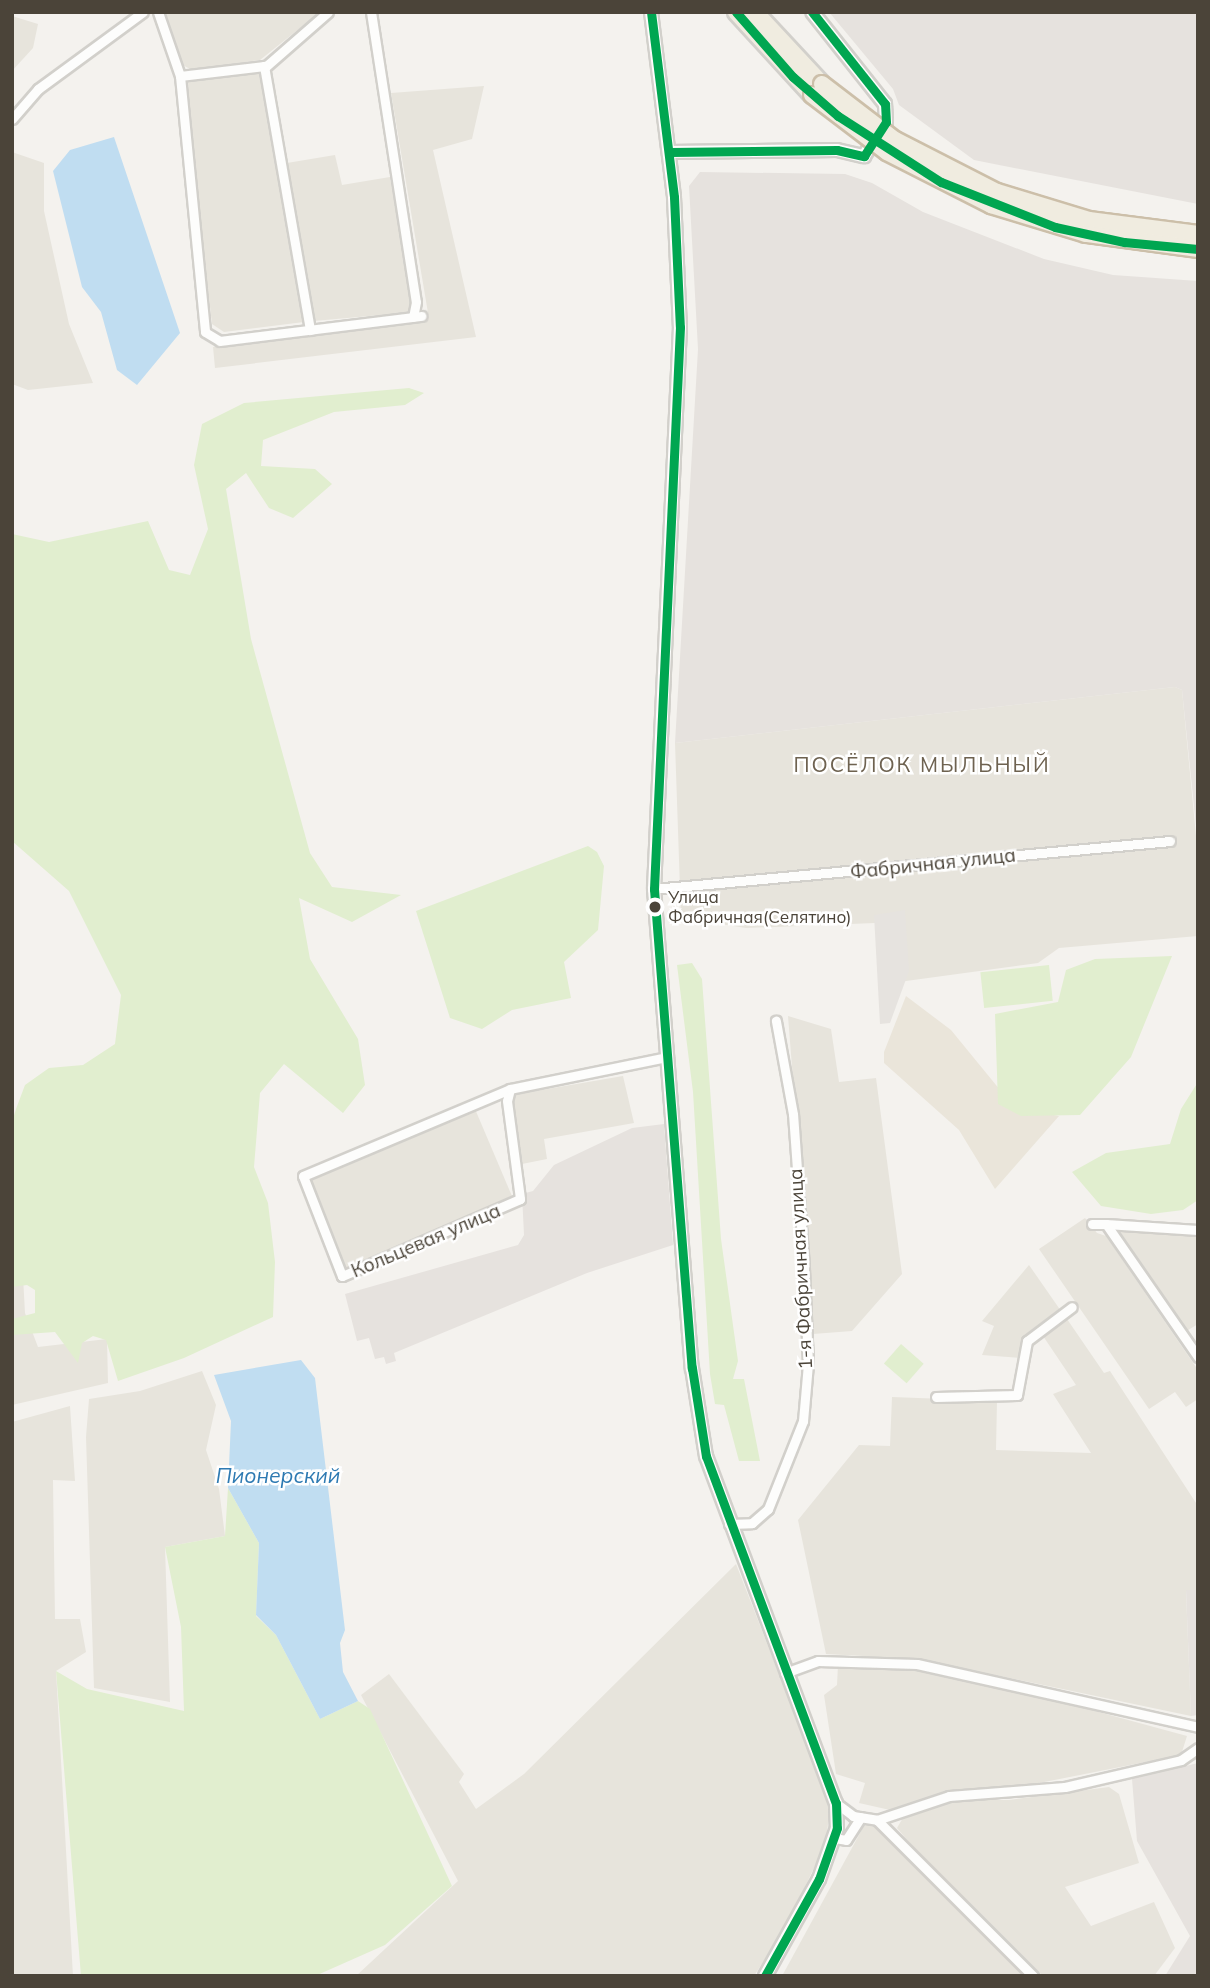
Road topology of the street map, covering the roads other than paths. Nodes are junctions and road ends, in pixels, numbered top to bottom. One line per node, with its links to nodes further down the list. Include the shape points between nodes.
1 (143, 12): 12 (street, via 38,89)
2 (158, 12): 10 (street)
3 (328, 12): 9 (street)
4 (371, 12): 16 (street, via 417,316)
5 (651, 12): 13 (street)
6 (736, 12): 11 (highway)
7 (755, 12): 11 (highway)
8 (811, 12): 13 (street, via 885,104 886,122 864,156 837,150)
9 (264, 68): 10 (street); 16 (street)
10 (180, 76): 16 (street, via 205,332 220,341)
11 (817, 89): 14 (highway, bridge, via 895,140 997,192 1089,220); 15 (highway, bridge, via 887,152 991,205 1086,234)
12 (12, 118)
13 (670, 152): 18 (street, via 680,327)
14 (1198, 234)
15 (1198, 249)
16 (310, 330)
17 (1170, 841): 18 (street, Фабричная улица)
18 (654, 889): 20 (street)
19 (776, 1021): 28 (street, 1-я Фабричная улица, via 793,1114 803,1254 808,1364 803,1421 768,1508 752,1523)
20 (667, 1057): 21 (street, Кольцевая улица); 28 (street, via 697,1413)
21 (510, 1089): 21 (street, Кольцевая улица, via 507,1101 520,1199 342,1276 303,1176)
22 (1092, 1224): 23 (street)
23 (1106, 1224): 24 (street); 26 (street)
24 (1198, 1230)
25 (1072, 1307): 27 (street, via 1027,1340 1017,1395)
26 (1198, 1357)
27 (936, 1397)
28 (729, 1524): 29 (street)
29 (785, 1673): 30 (street, via 818,1661 917,1664); 32 (street)
30 (1198, 1727)
31 (1198, 1748): 34 (street, via 1181,1760 1065,1787 949,1797)
32 (836, 1803): 33 (street); 35 (street)
33 (861, 1817): 34 (street); 35 (street, via 846,1840)
34 (877, 1820): 37 (street)
35 (834, 1838): 36 (street, via 797,1923)
36 (765, 1976)
37 (1033, 1976)

